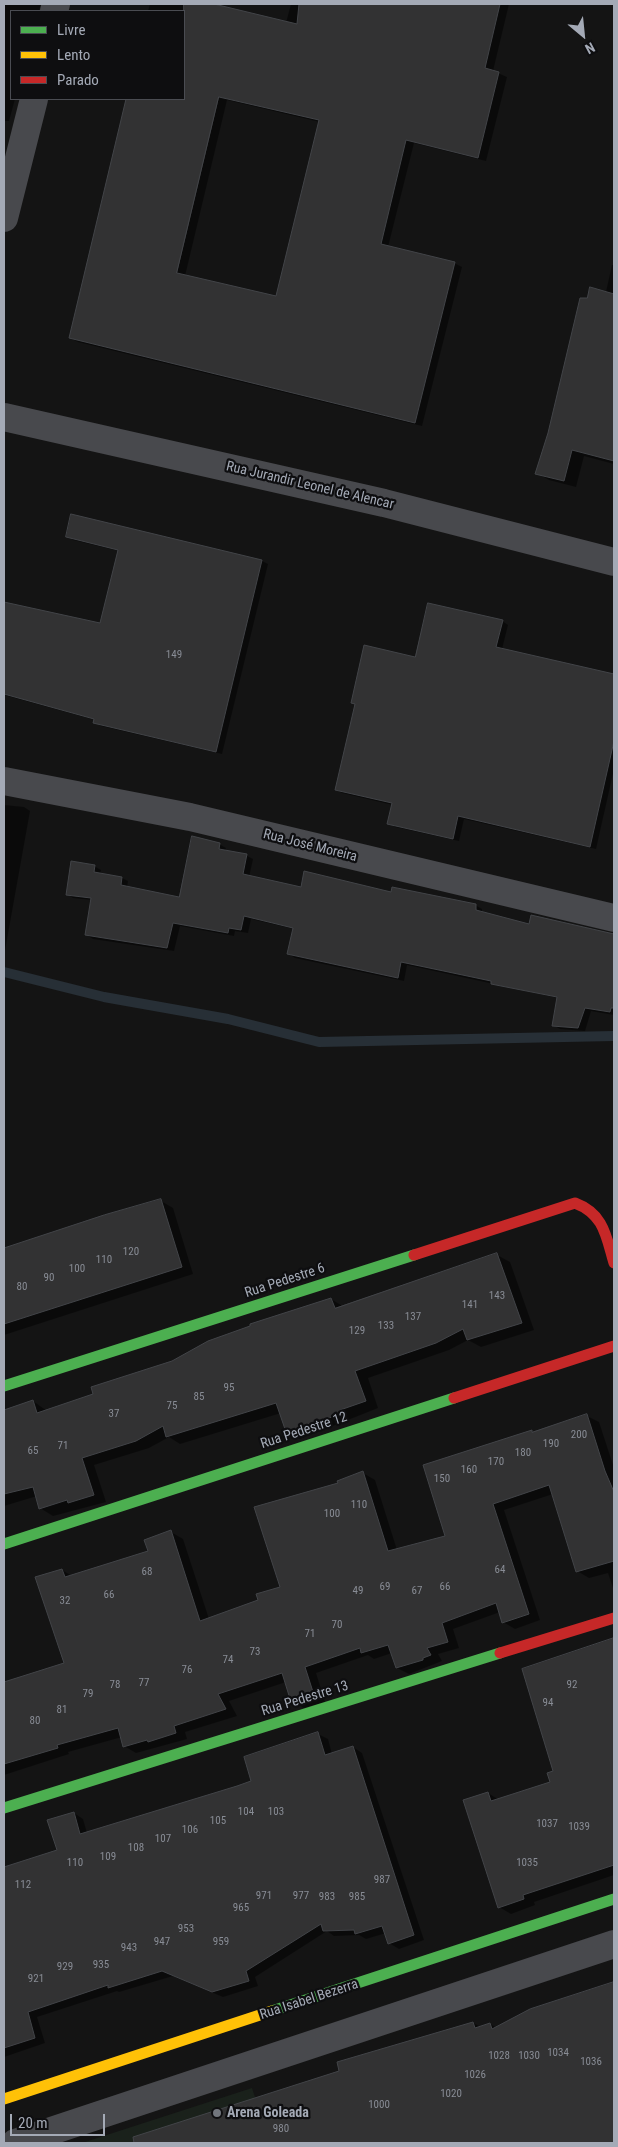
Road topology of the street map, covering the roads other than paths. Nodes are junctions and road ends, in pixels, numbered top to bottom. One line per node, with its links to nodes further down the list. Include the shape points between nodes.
1 (34, 100): 2 (street)
2 (4, 218)
3 (4, 417): 4 (street, Rua Jurandir Leonel de Alencar, via 384,503)
4 (614, 562)
5 (4, 781): 6 (street, Rua José Moreira, via 190,817)
6 (614, 918)
7 (614, 1263): 9 (street, Rua Pedestre 6, via 600,1219 595,1212 575,1204)
8 (614, 1346): 10 (street, Rua Pedestre 12)
9 (4, 1386)
10 (4, 1544)
11 (614, 1618): 12 (street, Rua Pedestre 13)
12 (4, 1808)
13 (614, 1900): 15 (street, Rua Isabel Bezerra)
14 (614, 1944): 16 (street)
15 (4, 2099)
16 (15, 2143)

